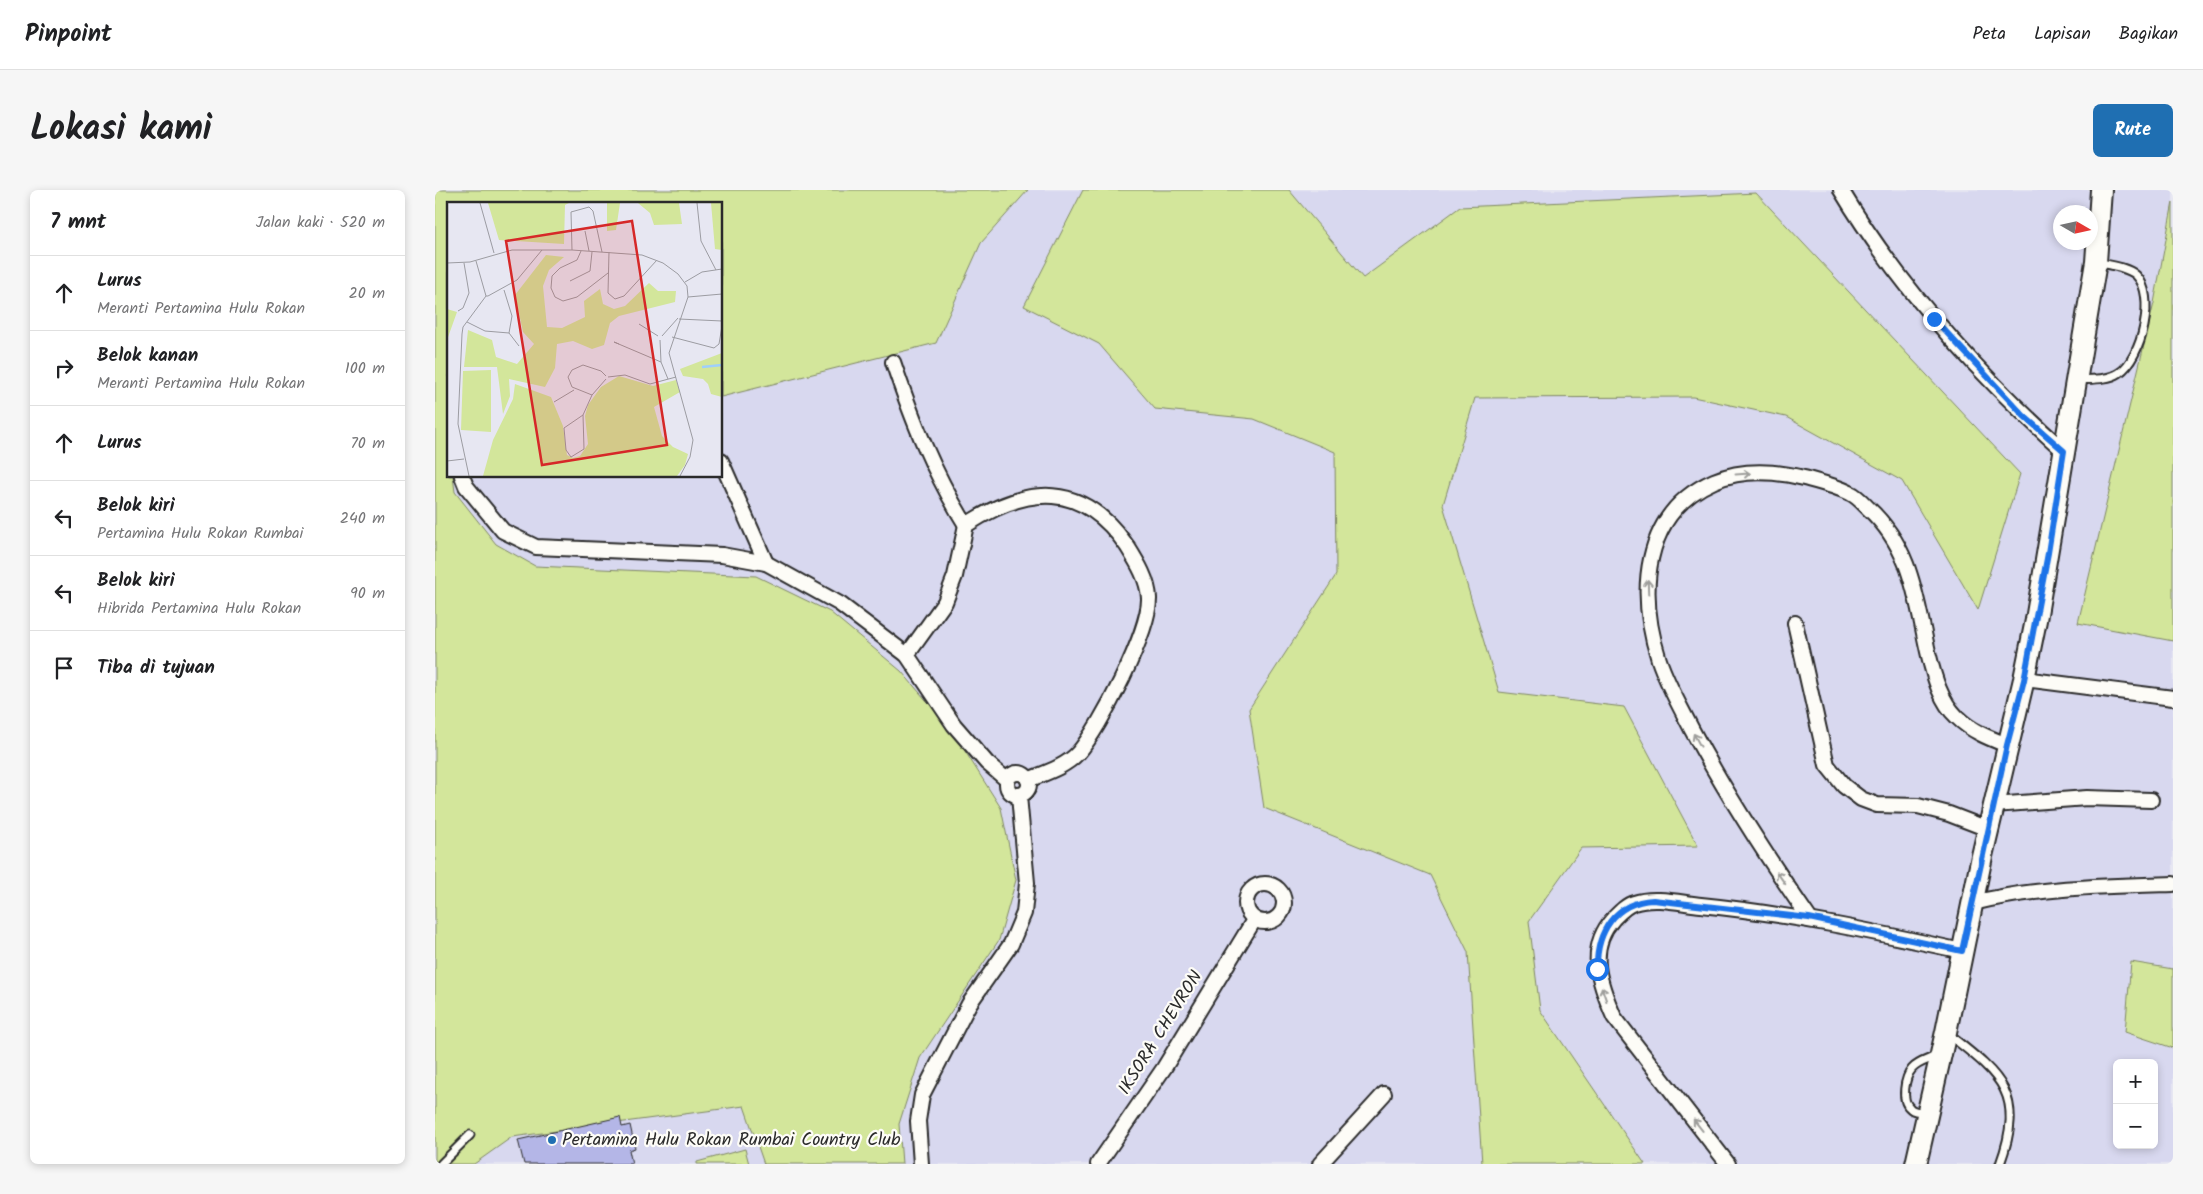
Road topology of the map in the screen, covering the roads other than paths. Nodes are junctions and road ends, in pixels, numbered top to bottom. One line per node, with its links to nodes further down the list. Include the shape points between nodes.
1 (1841, 190): 6 (street, via 1863,225 1934,319 2024,416)
2 (2101, 190): 3 (street)
3 (2096, 262): 5 (street); 5 (lane, via 2129,270 2141,281 2146,298 2145,319 2140,343 2130,363 2107,378)
4 (893, 362): 9 (street, via 914,424)
5 (2078, 380): 6 (street)
6 (2064, 451): 13 (street)
7 (723, 466): 10 (street)
8 (463, 478): 10 (street, via 503,531 536,547 722,555)
9 (966, 525): 12 (street, via 955,576 945,602); 17 (street, via 989,511 1032,496 1067,497 1092,510 1120,536 1141,567 1149,598 1132,653 1107,707 1078,753 1053,770)
10 (766, 563): 12 (street, via 840,604)
11 (1795, 623): 21 (street, via 1827,765 1844,786 1877,805 1918,806)
12 (907, 655): 16 (street, via 954,725 987,763)
13 (2024, 680): 14 (street); 15 (street)
14 (2173, 698)
15 (2007, 745): 20 (street); 24 (street, one-way to 15, via 1750,833 1717,778 1660,662 1649,601 1648,575 1652,552 1661,528 1691,495 1713,481 1734,474 1765,472 1807,479 1852,494 1889,529 1907,562 1933,670 1947,704 1957,718 1979,734)
16 (1007, 780): 17 (street, via 1018,773); 18 (street, via 1008,792)
17 (1028, 780): 18 (street, via 1028,790)
18 (1019, 796): 33 (street, via 1027,883 1024,913 1011,944 969,1004 922,1095 918,1121)
19 (2151, 800): 20 (street, via 2087,798)
20 (1994, 805): 21 (street)
21 (1988, 829): 23 (street)
22 (2173, 884): 23 (street, via 2048,891)
23 (1973, 903): 26 (street)
24 (1809, 918): 26 (street); 36 (street, one-way to 24, via 1614,1018 1597,969 1600,942 1604,931 1618,914 1628,905 1642,901)
25 (1254, 920): 34 (street, IKSORA CHEVRON, via 1164,1068)
26 (1962, 951): 27 (street)
27 (1947, 1032): 28 (street); 38 (lane, via 2001,1080 2009,1098 2007,1135)
28 (1941, 1054): 30 (street); 30 (lane, via 1916,1065 1907,1077 1905,1092 1908,1106 1911,1110)
29 (1384, 1094): 35 (street)
30 (1928, 1113): 37 (street)
31 (470, 1135): 32 (lane)
32 (441, 1164)
33 (921, 1164)
34 (1098, 1164)
35 (1320, 1164)
36 (1727, 1164)
37 (1917, 1164)
38 (2000, 1164)

